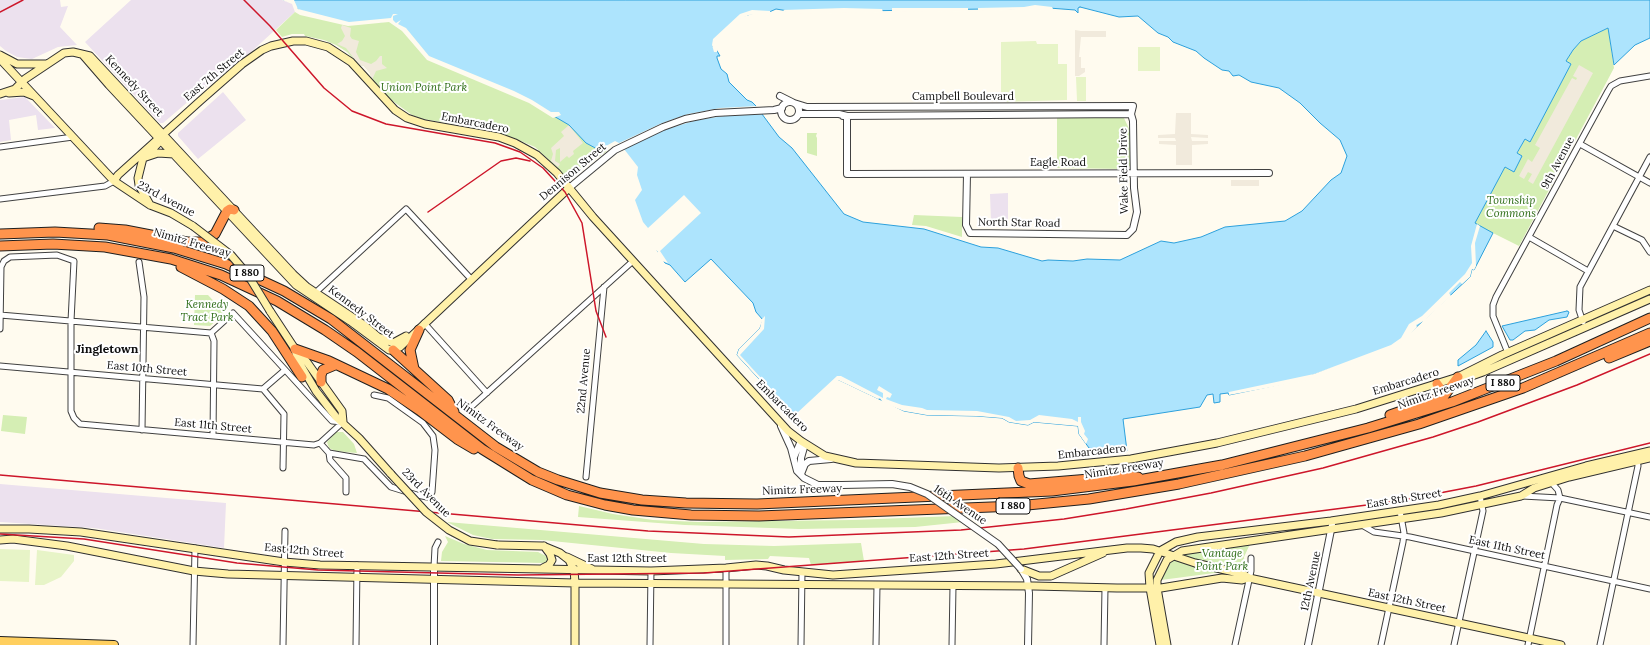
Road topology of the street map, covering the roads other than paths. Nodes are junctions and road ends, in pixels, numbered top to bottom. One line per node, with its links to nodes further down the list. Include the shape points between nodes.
1 (284, 42): 19 (main road, East 7th Street, via 262,50 242,64); 31 (main road, Embarcadero, via 306,41 328,47 351,62 395,110 407,118 425,124 488,134 516,143 546,162)
2 (0, 55): 4 (main road, via 17,64)
3 (0, 59): 7 (main road, 23rd Avenue)
4 (46, 64): 5 (main road, Kennedy Street); 19 (main road, Kennedy Street, via 64,53 83,55)
5 (37, 71): 7 (main road, Kennedy Street); 9 (main road, via 32,84)
6 (1650, 76): 20 (street, 9th Avenue, via 1620,81 1611,86)
7 (22, 81): 8 (main road, Kennedy Street, via 15,89); 9 (main road, 23rd Avenue)
8 (4, 94): 9 (main road, via 24,92)
9 (36, 97): 18 (main road, 23rd Avenue)
10 (794, 102): 11 (street, Campbell Boulevard, via 807,107); 12 (street, via 786,103); 16 (street, via 798,106)
11 (1134, 106): 14 (street, Wake Field Drive)
12 (782, 107): 13 (street, Dennison Street); 15 (street)
13 (774, 110): 15 (street); 31 (street, Dennison Street, via 731,111 685,120 641,136 603,158)
14 (1131, 114): 17 (street, Campbell Boulevard); 25 (street, Wake Field Drive)
15 (783, 116): 16 (street, via 790,120)
16 (798, 116): 17 (street, Campbell Boulevard)
17 (847, 116): 27 (street, Eagle Road, via 847,174)
18 (73, 137): 21 (street); 29 (main road, 23rd Avenue)
19 (161, 138): 22 (main road, Kennedy Street); 24 (main road, East 7th Street); 29 (main road, East 7th Street); 34 (main road, Kennedy Street)
20 (1580, 144): 28 (street); 39 (street, 9th Avenue)
21 (0, 147)
22 (174, 154): 24 (main road, via 158,153); 34 (main road, Kennedy Street)
23 (1650, 157): 28 (street)
24 (143, 158): 29 (main road, East 7th Street); 33 (main road, via 138,178 139,185)
25 (1133, 173): 26 (street, Eagle Road); 27 (street, Eagle Road); 38 (street, Wake Field Drive, via 1137,212 1133,229)
26 (1269, 173)
27 (967, 174): 38 (street, North Star Road, via 966,225 970,232)
28 (1639, 177): 30 (street); 35 (street)
29 (114, 181): 32 (street, East 7th Street, via 105,186); 33 (main road, 23rd Avenue)
30 (1650, 183)
31 (569, 188): 45 (main road, Embarcadero); 48 (main road, Dennison Street)
32 (0, 199)
33 (150, 205): 64 (main road, 23rd Avenue, bridge, via 203,232 231,255 248,275)
34 (230, 210): 36 (highway, via 215,234 194,243 125,230 70,226); 51 (main road, Kennedy Street, via 296,285)
35 (1612, 226): 43 (street, via 1642,240); 47 (street)
36 (26, 232): 37 (highway, Nimitz Freeway / I 880); 85 (highway, Nimitz Freeway / I 880, via 82,233 136,239 199,255 245,272 331,319)
37 (0, 234)
38 (1127, 234)
39 (1529, 237): 47 (street); 66 (street, 9th Avenue, via 1493,305 1494,320)
40 (40, 244): 41 (highway, Nimitz Freeway / I 880); 42 (highway); 44 (highway, Nimitz Freeway / I 880, via 105,247)
41 (0, 246)
42 (0, 252)
43 (1650, 252)
44 (146, 254): 72 (highway, via 195,273 249,306 272,331); 100 (highway, Nimitz Freeway / I 880, via 221,275 293,310 357,352)
45 (633, 261): 49 (street); 86 (main road, Embarcadero)
46 (139, 262): 58 (street, via 144,297)
47 (1588, 271): 56 (street, via 1578,297)
48 (471, 279): 51 (street, via 406,209); 57 (main road, Dennison Street)
49 (604, 287): 81 (street); 104 (street, 22nd Avenue)
50 (1650, 290): 56 (main road, Embarcadero)
51 (314, 294): 62 (main road, Kennedy Street); 65 (main road, Kennedy Street, via 385,349)
52 (1650, 299): 56 (main road, Embarcadero)
53 (0, 315): 55 (street); 55 (street, via 1,267 4,261 10,257 57,255 74,260); 59 (street)
54 (1650, 318): 88 (highway, Nimitz Freeway / I 880, via 1514,378 1452,402)
55 (71, 320): 58 (street); 71 (street)
56 (1583, 323): 66 (main road, Embarcadero); 73 (main road, Embarcadero, via 1482,372 1469,377)
57 (421, 326): 62 (main road, Dennison Street, via 398,342 393,343); 65 (main road, Dennison Street, via 400,347); 69 (highway, via 410,350); 81 (street)
58 (144, 327): 60 (street); 74 (street)
59 (0, 329)
60 (211, 333): 70 (street, 23rd Avenue, via 233,313); 78 (street, via 214,341)
61 (1650, 333): 79 (highway, Nimitz Freeway / I 880)
62 (378, 336): 65 (main road, Kennedy Street)
63 (1650, 341): 79 (highway, via 1567,374)
64 (295, 349): 67 (highway); 75 (main road, 23rd Avenue); 76 (main road, 23rd Avenue)
65 (393, 350): 69 (highway)
66 (1508, 353): 73 (main road, Embarcadero)
67 (335, 365): 75 (highway, via 323,370); 100 (highway, via 388,389 457,439)
68 (0, 366): 71 (street, East 10th Street)
69 (414, 368): 85 (highway, via 448,400)
70 (284, 370): 80 (street); 87 (street, 23rd Avenue, via 332,421)
71 (72, 372): 74 (street, East 10th Street); 89 (street, East 11th Street, via 71,411 75,421 83,425)
72 (302, 377): 76 (main road)
73 (1458, 377): 77 (main road, Embarcadero); 83 (highway, via 1450,391)
74 (143, 378): 78 (street, East 10th Street); 89 (street)
75 (322, 382): 87 (main road, 23rd Avenue, via 342,411)
76 (310, 384): 87 (main road, 23rd Avenue, via 336,417)
77 (1437, 384): 83 (highway, via 1442,391); 102 (main road, Embarcadero, via 1312,420 1202,446 1105,462)
78 (213, 385): 80 (street, East 10th Street); 90 (street)
79 (1523, 388): 100 (highway, Nimitz Freeway / I 880, via 1419,424 1299,458 1179,484 1053,503 759,516 662,513 614,507 576,498 532,480)
80 (263, 389): 91 (street, via 284,414)
81 (487, 393): 84 (street)
82 (374, 395): 95 (street, via 388,398 423,423 433,436 436,450 430,495 417,496 391,486 364,460)
83 (1438, 399): 88 (highway, via 1389,415)
84 (470, 408)
85 (455, 414): 105 (highway, Nimitz Freeway / I 880, via 496,446 538,472 588,490 621,498 649,501 730,504 1016,494 1087,488)
86 (779, 421): 93 (main road, Embarcadero); 98 (street)
87 (343, 422): 92 (street); 125 (main road, 23rd Avenue, bridge, via 426,512 449,530 470,541 497,545)
88 (1368, 428): 105 (highway, Nimitz Freeway / I 880, via 1229,463)
89 (142, 430): 90 (street, East 11th Street)
90 (213, 436): 91 (street, East 11th Street)
91 (284, 442): 92 (street, East 11th Street, via 314,445); 101 (street)
92 (320, 443): 95 (street)
93 (803, 443): 98 (street); 99 (main road, Embarcadero); 103 (street)
94 (1650, 451): 96 (main road, East 8th Street)
95 (329, 453): 108 (street, via 330,460 346,478)
96 (1637, 457): 97 (main road, East 8th Street); 106 (main road, East 8th Street); 107 (main road, East 8th Street); 114 (street, via 1638,466)
97 (1650, 458)
98 (794, 459): 103 (street)
99 (835, 459): 102 (main road, Embarcadero, via 856,463); 103 (street, via 808,461)
100 (498, 460)
101 (283, 468)
102 (1018, 468): 105 (highway, via 1021,481 1028,484 1126,476)
103 (801, 474): 145 (street, 16th Avenue, bridge, via 815,485 899,485 927,494 998,544)
104 (586, 477)
105 (1145, 478)
106 (1544, 478): 107 (street); 109 (main road, East 8th Street)
107 (1552, 482): 110 (main road, East 8th Street); 111 (street)
108 (346, 492)
109 (1480, 496): 112 (street); 113 (main road, East 8th Street)
110 (1521, 496): 111 (street); 112 (main road, East 8th Street)
111 (1560, 498): 114 (street); 137 (street)
112 (1481, 504): 116 (main road, East 8th Street); 129 (street, via 1483,511)
113 (1400, 511): 116 (street); 117 (main road, East 8th Street)
114 (1628, 512): 115 (street); 151 (street)
115 (1650, 517)
116 (1401, 520): 118 (main road, East 8th Street); 122 (street)
117 (1331, 521): 120 (street, 12th Avenue); 130 (main road, East 8th Street, via 1198,537 1176,542)
118 (1362, 525): 120 (main road, East 8th Street); 122 (street, East 11th Street, via 1374,532)
119 (0, 529): 126 (main road, East 12th Street, via 29,528 82,532)
120 (1332, 529): 127 (main road, East 8th Street); 162 (street, 12th Avenue)
121 (284, 531): 134 (street)
122 (1403, 537): 129 (street, East 11th Street); 163 (street)
123 (0, 540): 143 (main road, East 12th Street, via 67,546)
124 (438, 542): 138 (street, via 435,548)
125 (544, 546): 131 (main road, 23rd Avenue); 140 (main road, via 552,560)
126 (195, 548): 134 (main road, East 12th Street); 143 (street)
127 (1198, 548): 132 (main road, East 8th Street, via 1182,551); 135 (main road, via 1193,554)
128 (1112, 549): 130 (main road, East 12th Street, via 1135,547); 145 (main road, via 1051,576 1044,577); 146 (main road, East 12th Street, via 996,564 832,575)
129 (1474, 551): 137 (street, East 11th Street); 164 (street)
130 (1160, 552): 132 (main road, East 12th Street); 160 (main road, via 1149,573)
131 (565, 556): 141 (main road); 142 (main road, 23rd Avenue)
132 (1173, 556): 135 (main road, East 12th Street); 160 (main road, via 1167,560)
133 (1251, 558): 149 (street)
134 (284, 562): 136 (main road, East 12th Street); 147 (street)
135 (1195, 563): 149 (main road, East 12th Street, via 1243,574)
136 (357, 565): 138 (main road, East 12th Street); 148 (street)
137 (1544, 566): 151 (street, East 11th Street); 166 (street)
138 (434, 567): 140 (main road, East 12th Street); 150 (street)
139 (726, 568): 144 (main road, East 12th Street); 146 (main road, East 12th Street, via 767,566); 154 (street)
140 (541, 569): 141 (main road, East 12th Street)
141 (574, 570): 142 (main road, East 12th Street); 152 (main road)
142 (594, 570): 144 (main road, East 12th Street)
143 (194, 571): 147 (main road, East 12th Street); 169 (street)
144 (650, 571): 153 (street)
145 (1023, 571): 158 (street, 16th Avenue)
146 (802, 572): 155 (street)
147 (284, 574): 148 (main road, East 12th Street); 170 (street)
148 (357, 578): 150 (main road, East 12th Street); 171 (street)
149 (1249, 578): 160 (main road, East 12th Street, via 1222,578); 162 (main road, East 12th Street); 183 (street)
150 (435, 579): 152 (main road, East 12th Street); 172 (street)
151 (1613, 581): 161 (street, East 11th Street); 188 (street)
152 (575, 583): 153 (main road, East 12th Street); 173 (main road)
153 (651, 583): 154 (main road, East 12th Street); 174 (street)
154 (726, 583): 155 (main road, East 12th Street); 175 (street)
155 (802, 584): 156 (main road, East 12th Street); 176 (street)
156 (877, 585): 157 (main road, East 12th Street); 177 (street)
157 (953, 586): 158 (main road, East 12th Street); 178 (street)
158 (1028, 586): 159 (main road, East 12th Street); 179 (street, 16th Avenue)
159 (1104, 588): 160 (main road, East 12th Street); 180 (street)
160 (1153, 588): 181 (main road); 182 (main road)
161 (1650, 588)
162 (1319, 593): 163 (main road, East 12th Street); 184 (street, 12th Avenue)
163 (1389, 608): 164 (main road, East 12th Street); 185 (street)
164 (1459, 623): 166 (main road, East 12th Street); 186 (street)
165 (0, 641): 167 (main road, via 63,642)
166 (1528, 642): 187 (main road, East 12th Street)
167 (70, 645): 168 (main road)
168 (114, 645)
169 (193, 645)
170 (283, 645)
171 (356, 645)
172 (434, 645)
173 (574, 645)
174 (650, 645)
175 (726, 645)
176 (801, 645)
177 (876, 645)
178 (952, 645)
179 (1028, 645)
180 (1104, 645)
181 (1160, 645)
182 (1167, 645)
183 (1235, 645)
184 (1308, 645)
185 (1381, 645)
186 (1454, 645)
187 (1561, 645)
188 (1600, 645)

